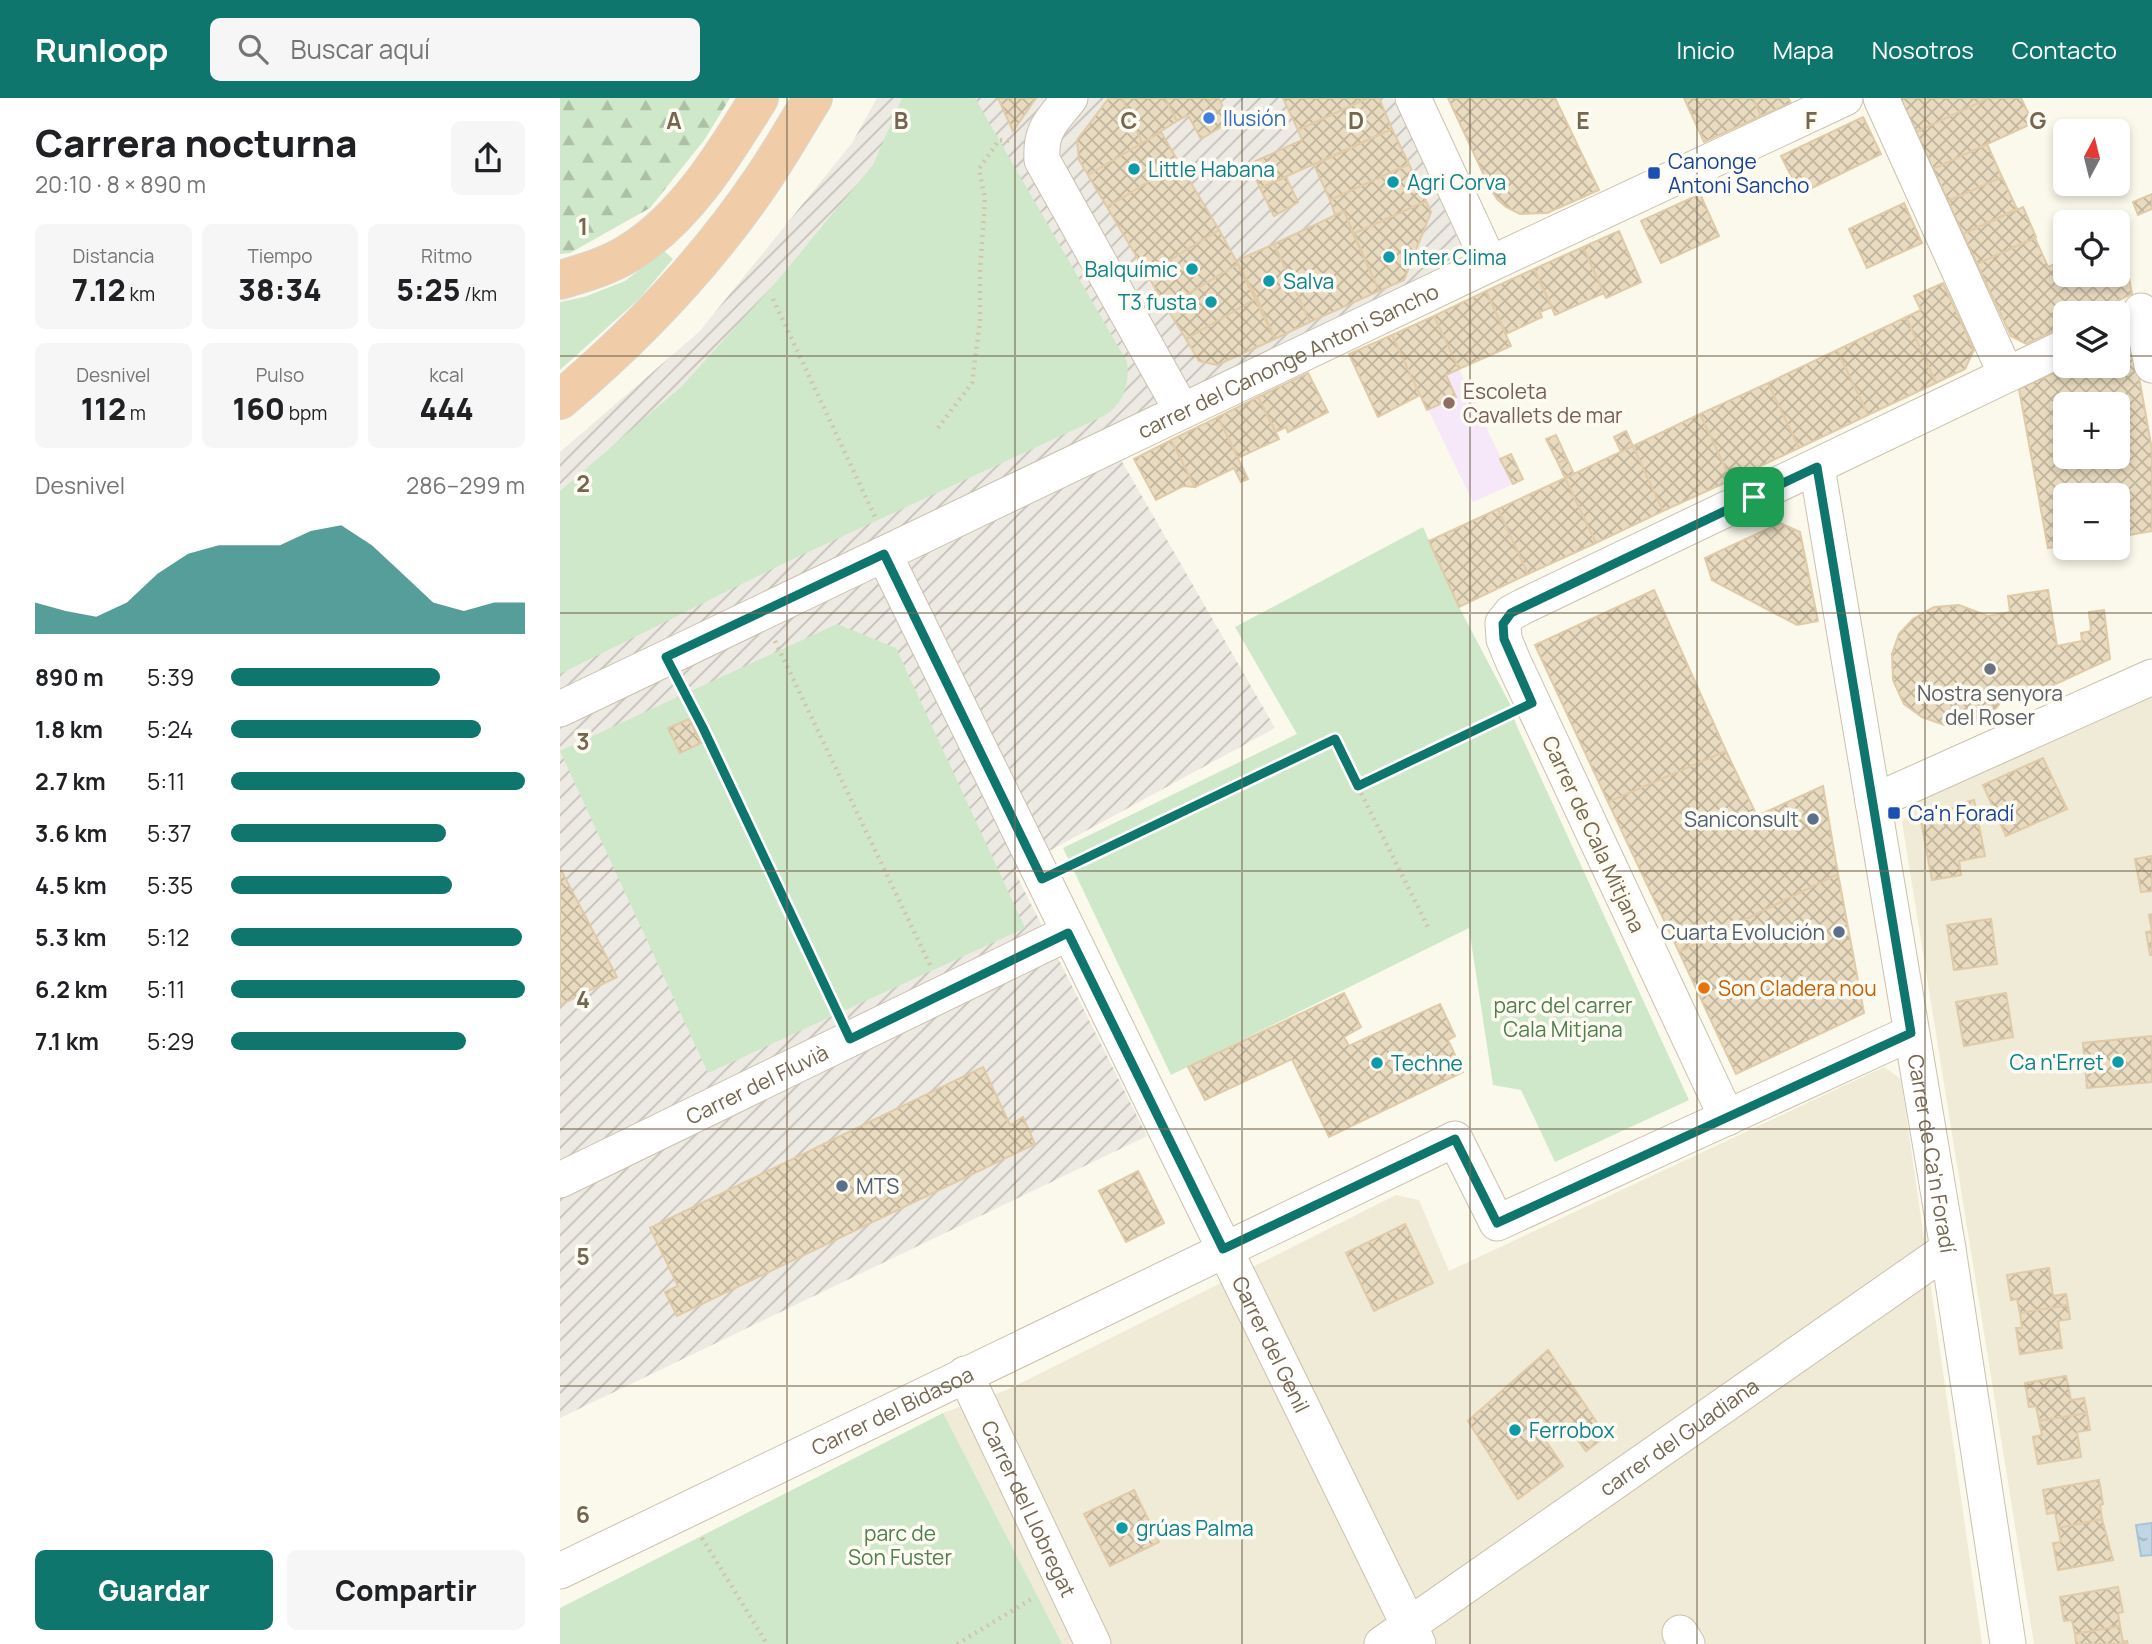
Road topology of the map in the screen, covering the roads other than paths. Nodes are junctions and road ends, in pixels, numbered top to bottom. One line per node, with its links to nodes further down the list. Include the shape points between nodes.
1 (759, 98): 8 (highway, via 705,177 659,231 608,264)
2 (813, 98): 13 (highway, via 718,241 625,343)
3 (1070, 98): 14 (street, via 1041,142 1042,160)
4 (1413, 98): 7 (street)
5 (1845, 98): 7 (street, carrer del Canonge Antoni Sancho)
6 (1881, 98): 12 (street)
7 (1490, 264): 14 (street, carrer del Canonge Antoni Sancho)
8 (560, 280)
9 (2137, 313): 11 (street)
10 (2053, 352): 12 (street, Carrer de Cala Mitjana)
11 (2152, 365)
12 (2006, 374): 15 (street, Carrer de Cala Mitjana)
13 (560, 400)
14 (1182, 411): 16 (street, carrer del Canonge Antoni Sancho)
15 (1817, 467): 19 (street, Carrer de Ca'n Foradí); 22 (street, Carrer de Cala Mitjana, via 1511,613 1503,624 1504,639 1532,703)
16 (888, 552): 18 (street, carrer del Canonge Antoni Sancho); 20 (street, Carrer del Genil)
17 (2152, 677): 19 (street)
18 (560, 709)
19 (1874, 802): 21 (street, Carrer de Ca'n Foradí)
20 (1068, 933): 23 (street, Carrer del Fluvià); 24 (street, Carrer del Genil)
21 (1911, 1033): 22 (street); 25 (street, Carrer de Ca'n Foradí)
22 (1727, 1118): 24 (street, Carrer del Bidasoa, via 1497,1223 1455,1139)
23 (560, 1180)
24 (1223, 1249): 26 (street, Carrer del Bidasoa); 28 (street, Carrer del Genil)
25 (1948, 1249): 28 (street, carrer del Guadiana); 30 (street, Carrer de Ca'n Foradí)
26 (965, 1374): 27 (street, Carrer del Bidasoa); 29 (street, Carrer del Llobregat)
27 (560, 1571)
28 (1403, 1638)
29 (1093, 1644)
30 (2008, 1644)

